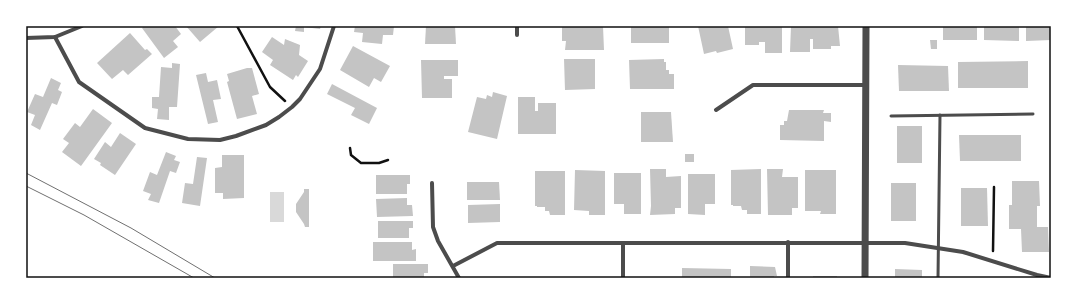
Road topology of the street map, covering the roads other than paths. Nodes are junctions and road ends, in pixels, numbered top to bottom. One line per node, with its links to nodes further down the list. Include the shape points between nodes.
1 (82, 26): 6 (street)
2 (334, 26): 6 (street, via 320,68 300,99 266,125 220,140 188,139 145,128 79,82)
3 (517, 26): 5 (street)
4 (866, 26): 8 (street)
5 (517, 35)
6 (55, 37): 7 (street)
7 (26, 38)
8 (866, 86): 9 (street, via 753,85); 15 (street)
9 (716, 110)
10 (1033, 114): 11 (lane)
11 (940, 115): 12 (lane); 17 (lane)
12 (892, 116)
13 (432, 183): 18 (street, via 433,228)
14 (788, 242): 15 (street); 16 (street); 21 (street)
15 (865, 242): 17 (street); 22 (street)
16 (623, 244): 18 (street, via 497,243); 20 (street)
17 (938, 247): 23 (lane); 24 (street)
18 (453, 266): 19 (street)
19 (459, 278)
20 (623, 278)
21 (788, 278)
22 (865, 278)
23 (938, 278)
24 (1051, 278)

